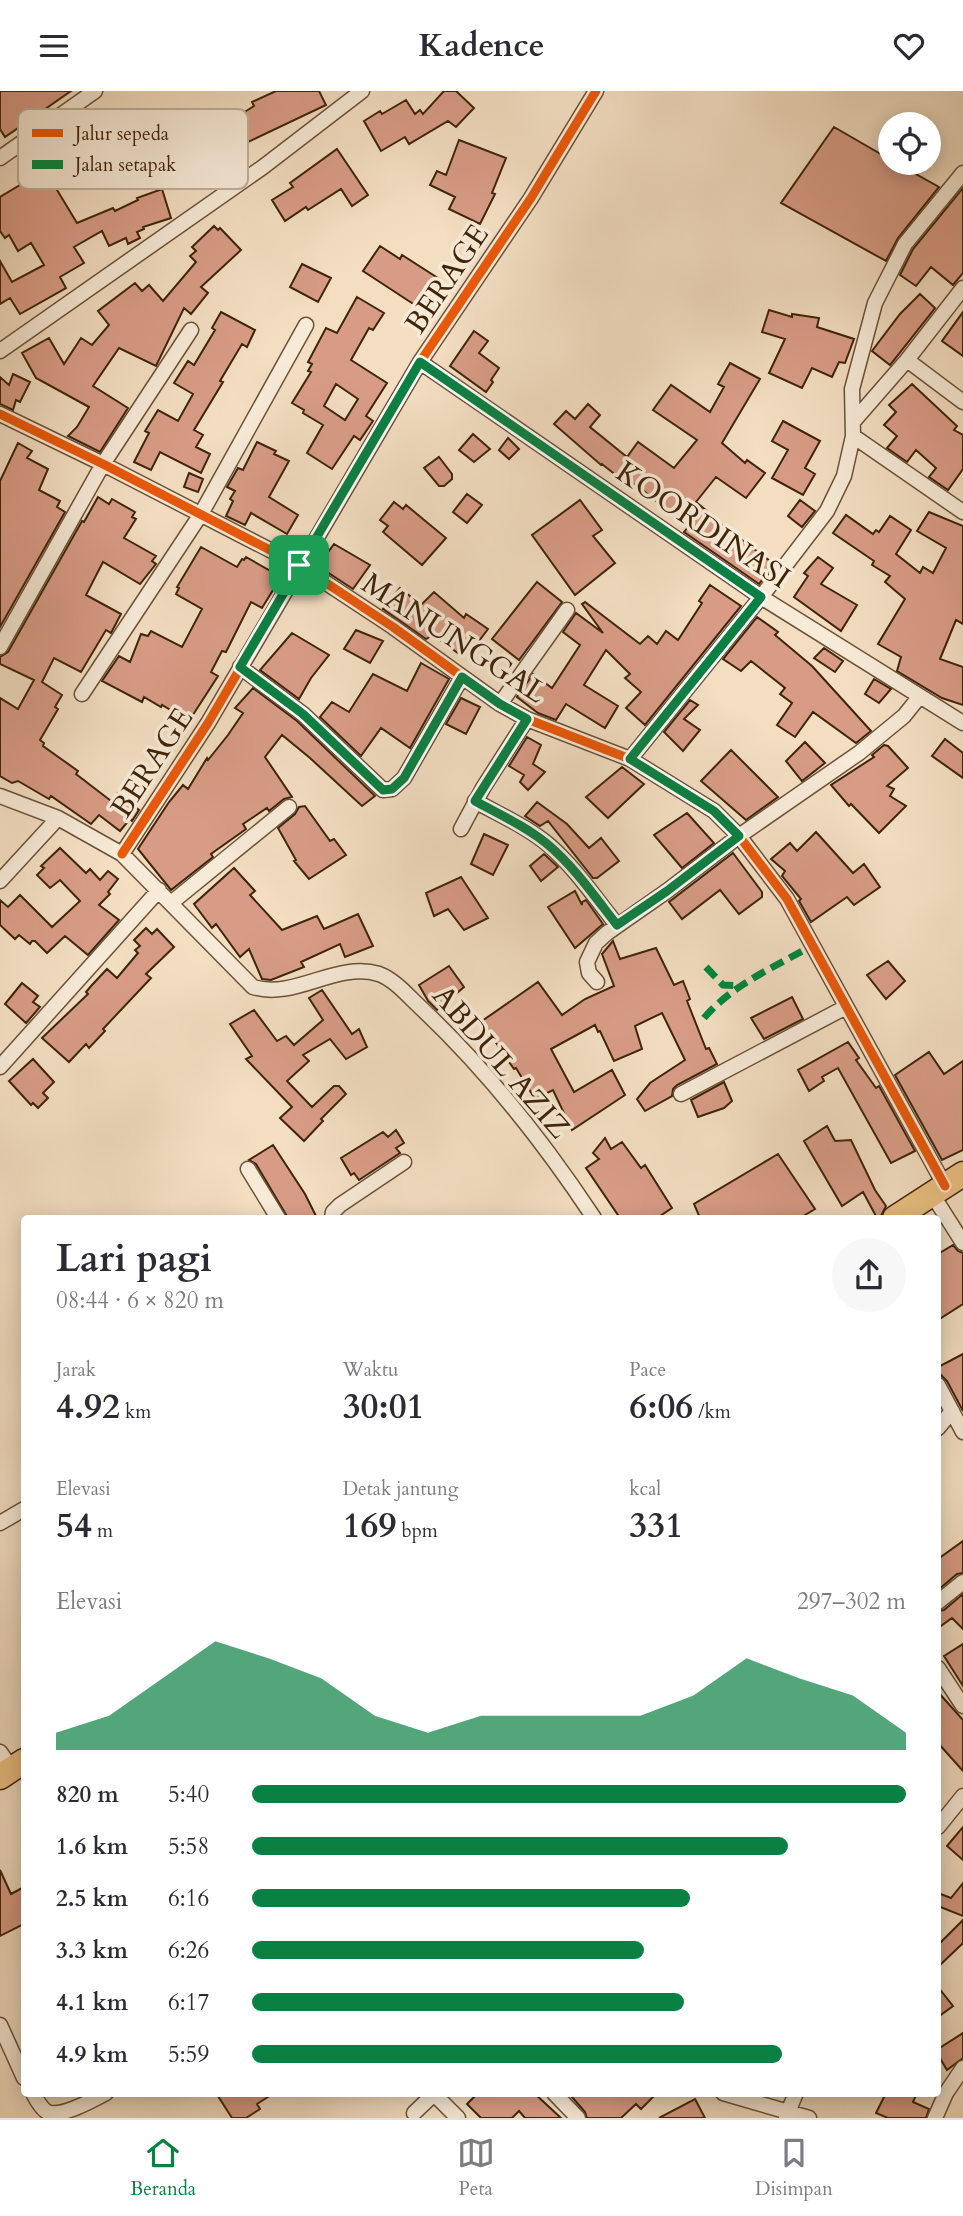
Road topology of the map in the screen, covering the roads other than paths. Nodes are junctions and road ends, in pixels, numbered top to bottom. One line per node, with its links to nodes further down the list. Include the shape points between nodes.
1 (95, 91): 4 (street)
2 (362, 91): 8 (street)
3 (596, 91): 15 (street, BERAGE, via 531,198)
4 (69, 109)
5 (18, 145): 6 (street)
6 (0, 158)
7 (963, 173): 18 (street, via 905,244 875,303 852,389)
8 (248, 177)
9 (232, 189): 13 (street)
10 (963, 288): 14 (street)
11 (306, 325): 21 (street)
12 (191, 330): 19 (street)
13 (0, 351)
14 (907, 360): 16 (street); 18 (street)
15 (420, 362): 22 (street, BERAGE); 23 (street, KOORDINASI)
16 (963, 402)
17 (0, 414): 19 (street, MANUNGGAL)
18 (853, 429): 20 (street); 23 (street, via 844,475 827,511)
19 (103, 464): 21 (street, MANUNGGAL); 25 (street)
20 (963, 512)
21 (201, 514): 22 (street, MANUNGGAL); 28 (street)
22 (299, 565): 26 (street, BERAGE); 27 (street, MANUNGGAL)
23 (761, 597): 29 (street, KOORDINASI); 33 (street)
24 (567, 610): 30 (street)
25 (0, 647)
26 (240, 667): 27 (street, via 303,714 383,790 392,789 404,778); 40 (street, BERAGE)
27 (462, 677): 30 (street, MANUNGGAL)
28 (82, 694)
29 (920, 696): 32 (street, KOORDINASI); 39 (street, via 880,737)
30 (500, 704): 31 (street, MANUNGGAL)
31 (527, 719): 33 (street, MANUNGGAL); 35 (street)
32 (963, 723)
33 (630, 759): 39 (street, MANUNGGAL, via 714,811)
34 (0, 796): 37 (street, ABDUL AZIZ)
35 (475, 801): 38 (street); 44 (street, via 551,848)
36 (289, 807): 43 (street)
37 (58, 818): 40 (street, ABDUL AZIZ); 41 (street)
38 (461, 829)
39 (739, 836): 44 (street); 46 (street, MANUNGGAL, via 787,899)
40 (122, 854): 42 (street, ABDUL AZIZ)
41 (0, 881)
42 (159, 890): 43 (street, ABDUL AZIZ); 47 (street)
43 (171, 903): 54 (street, ABDUL AZIZ, via 253,988 270,991 354,973 379,974 391,980 453,1038)
44 (617, 925): 45 (street, via 596,943 587,962)
45 (597, 982)
46 (846, 1007): 48 (street); 51 (street, MANUNGGAL)
47 (0, 1067)
48 (681, 1094)
49 (404, 1162): 53 (street, via 340,1205)
50 (248, 1169): 52 (street)
51 (947, 1185): 55 (highway); 56 (street, MANUNGGAL)
52 (276, 1215)
53 (333, 1215)
54 (592, 1215)
55 (900, 1215)
56 (963, 1243)
57 (941, 1391): 58 (street)
58 (951, 1411): 59 (street); 60 (street)
59 (941, 1424)
60 (963, 1432)
61 (21, 1511): 62 (street)
62 (0, 1523)
63 (963, 1583): 64 (street)
64 (941, 1600)
65 (941, 1675): 66 (street)
66 (963, 1706)
67 (963, 1795): 68 (street)
68 (941, 1823)
69 (0, 2025): 71 (street)
70 (963, 2069): 85 (street)
71 (21, 2071)
72 (36, 2097): 81 (street)
73 (98, 2097): 81 (street)
74 (431, 2097): 79 (street)
75 (437, 2097): 82 (street)
76 (558, 2097): 83 (street)
77 (735, 2097): 80 (street)
78 (794, 2097): 80 (street)
79 (414, 2113)
80 (787, 2114): 84 (street)
81 (56, 2117)
82 (458, 2118)
83 (578, 2118)
84 (809, 2118)
85 (935, 2118)

